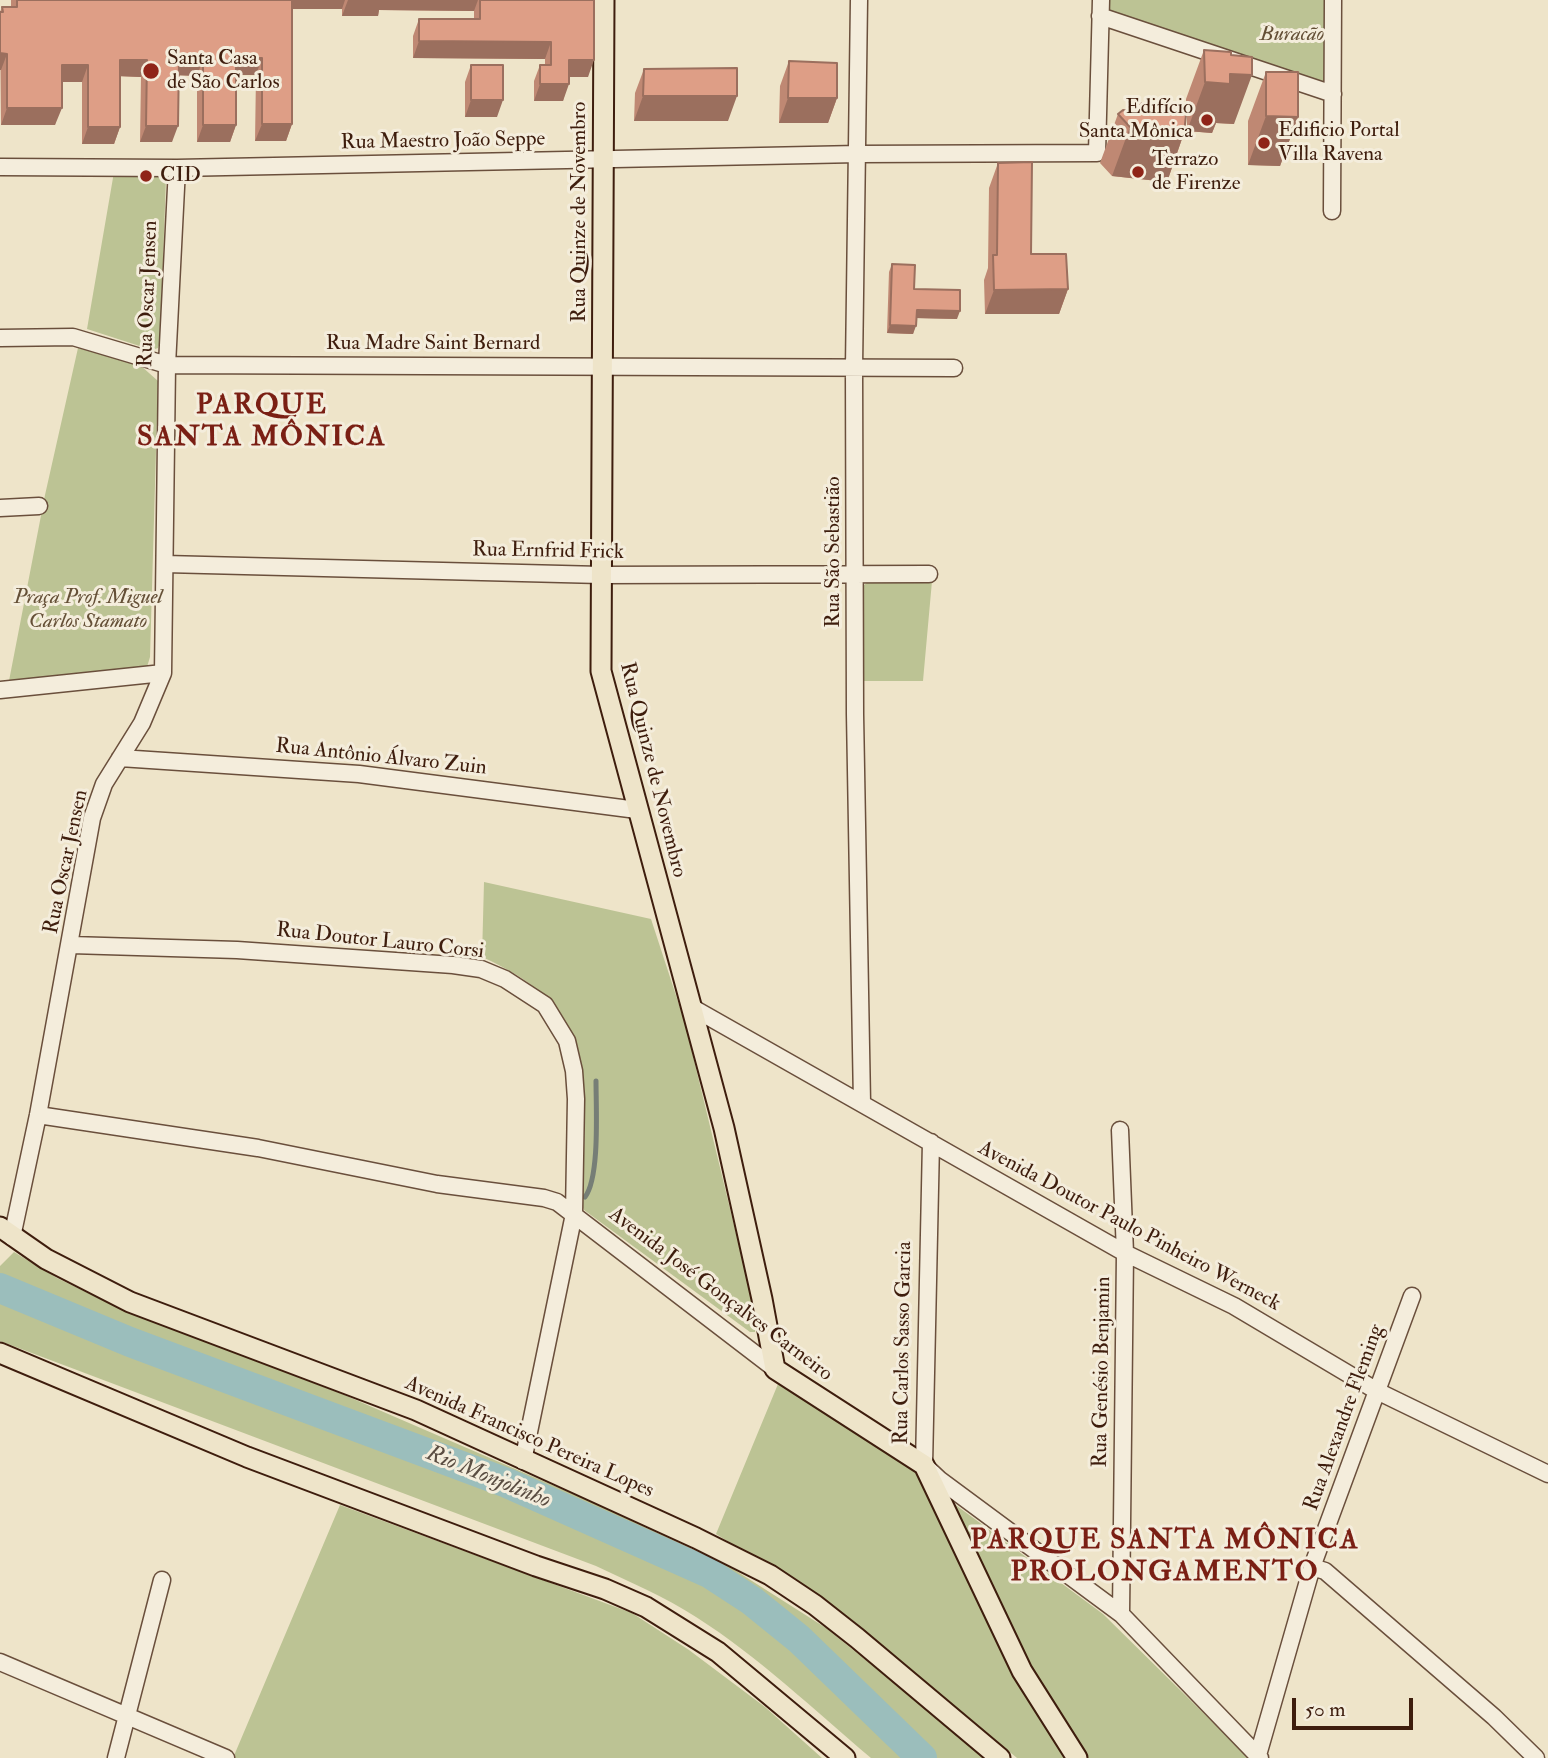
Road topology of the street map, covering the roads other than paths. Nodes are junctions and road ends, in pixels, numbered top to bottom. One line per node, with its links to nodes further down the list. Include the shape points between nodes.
1 (604, 0): 7 (main road, Rua Quinze de Novembro)
2 (859, 0): 6 (street, Rua São Sebastião)
3 (1333, 0): 5 (street)
4 (1100, 8): 5 (street); 6 (street, Rua Maestro João Seppe, via 1097,153)
5 (1333, 94): 10 (street)
6 (858, 154): 7 (street, Rua Maestro João Seppe); 14 (street, Rua São Sebastião)
7 (604, 160): 9 (street, Rua Maestro João Seppe); 13 (main road, Rua Quinze de Novembro)
8 (0, 167): 9 (street, Rua Maestro João Seppe)
9 (177, 168): 12 (street, Rua Oscar Jensen)
10 (1332, 211)
11 (0, 338): 12 (street, Rua Madre Saint Bernard, via 73,337)
12 (167, 365): 13 (street, Rua Madre Saint Bernard); 18 (street, Rua Oscar Jensen)
13 (601, 365): 14 (street, Rua Madre Saint Bernard); 20 (main road, Rua Quinze de Novembro)
14 (854, 367): 15 (street, Rua Madre Saint Bernard); 21 (street, Rua São Sebastião)
15 (954, 368)
16 (39, 506): 17 (street)
17 (0, 508)
18 (165, 564): 20 (street, Rua Ernfrid Frick); 22 (street, Rua Oscar Jensen)
19 (929, 574): 21 (street, Rua Ernfrid Frick)
20 (601, 575): 21 (street, Rua Ernfrid Frick); 25 (main road, Rua Quinze de Novembro, via 601,671)
21 (855, 576): 28 (street, Rua São Sebastião)
22 (163, 673): 23 (street); 24 (street, Rua Oscar Jensen, via 142,723)
23 (0, 690)
24 (120, 758): 25 (street, Rua Antônio Álvaro Zuin, via 359,774); 26 (street, Rua Oscar Jensen, via 104,784 92,818)
25 (637, 810): 27 (main road, Rua Quinze de Novembro)
26 (71, 945): 29 (street, Rua Oscar Jensen); 32 (street, Rua Doutor Lauro Corsi, via 426,963 481,969 505,979 545,1005 567,1041 576,1099)
27 (693, 1008): 28 (street, Avenida Doutor Paulo Pinheiro Werneck); 37 (main road, Rua Quinze de Novembro, via 724,1128)
28 (862, 1103): 31 (street, Avenida Doutor Paulo Pinheiro Werneck)
29 (38, 1115): 32 (street, Avenida José Gonçalves Carneiro, via 258,1148 437,1184 544,1198); 33 (street, Rua Oscar Jensen)
30 (1120, 1130): 34 (street, Rua Genésio Benjamin)
31 (931, 1142): 34 (street, Avenida Doutor Paulo Pinheiro Werneck); 40 (street, Rua Carlos Sasso Garcia)
32 (574, 1214): 37 (street, Avenida José Gonçalves Carneiro); 39 (street, Rua Doutor Lauro Corsi)
33 (4, 1238): 39 (main road, Avenida Francisco Pereira Lopes, via 131,1302 416,1410)
34 (1125, 1253): 38 (street, Avenida Doutor Paulo Pinheiro Werneck, via 1234,1306); 44 (street, Rua Genésio Benjamin)
35 (1412, 1296): 38 (street, Rua Alexandre Fleming)
36 (0, 1353): 50 (main road, via 247,1457 646,1607 719,1652)
37 (775, 1369): 40 (main road, Avenida José Gonçalves Carneiro)
38 (1377, 1391): 41 (street, Avenida Doutor Paulo Pinheiro Werneck); 42 (street, Rua Alexandre Fleming)
39 (523, 1461): 51 (main road, Avenida Francisco Pereira Lopes, via 770,1576 836,1621)
40 (924, 1465): 44 (street, Avenida José Gonçalves Carneiro); 52 (main road, Rua Carlos Sasso Garcia, via 1022,1671)
41 (1548, 1474)
42 (1312, 1567): 47 (street, Rua Alexandre Fleming); 53 (street, via 1325,1572)
43 (162, 1580): 46 (street)
44 (1121, 1614): 47 (street, Avenida José Gonçalves Carneiro)
45 (0, 1662): 46 (street)
46 (127, 1714): 48 (street); 49 (street)
47 (1259, 1757)
48 (116, 1758)
49 (226, 1758)
50 (845, 1758)
51 (1000, 1758)
52 (1077, 1758)
53 (1536, 1758)

